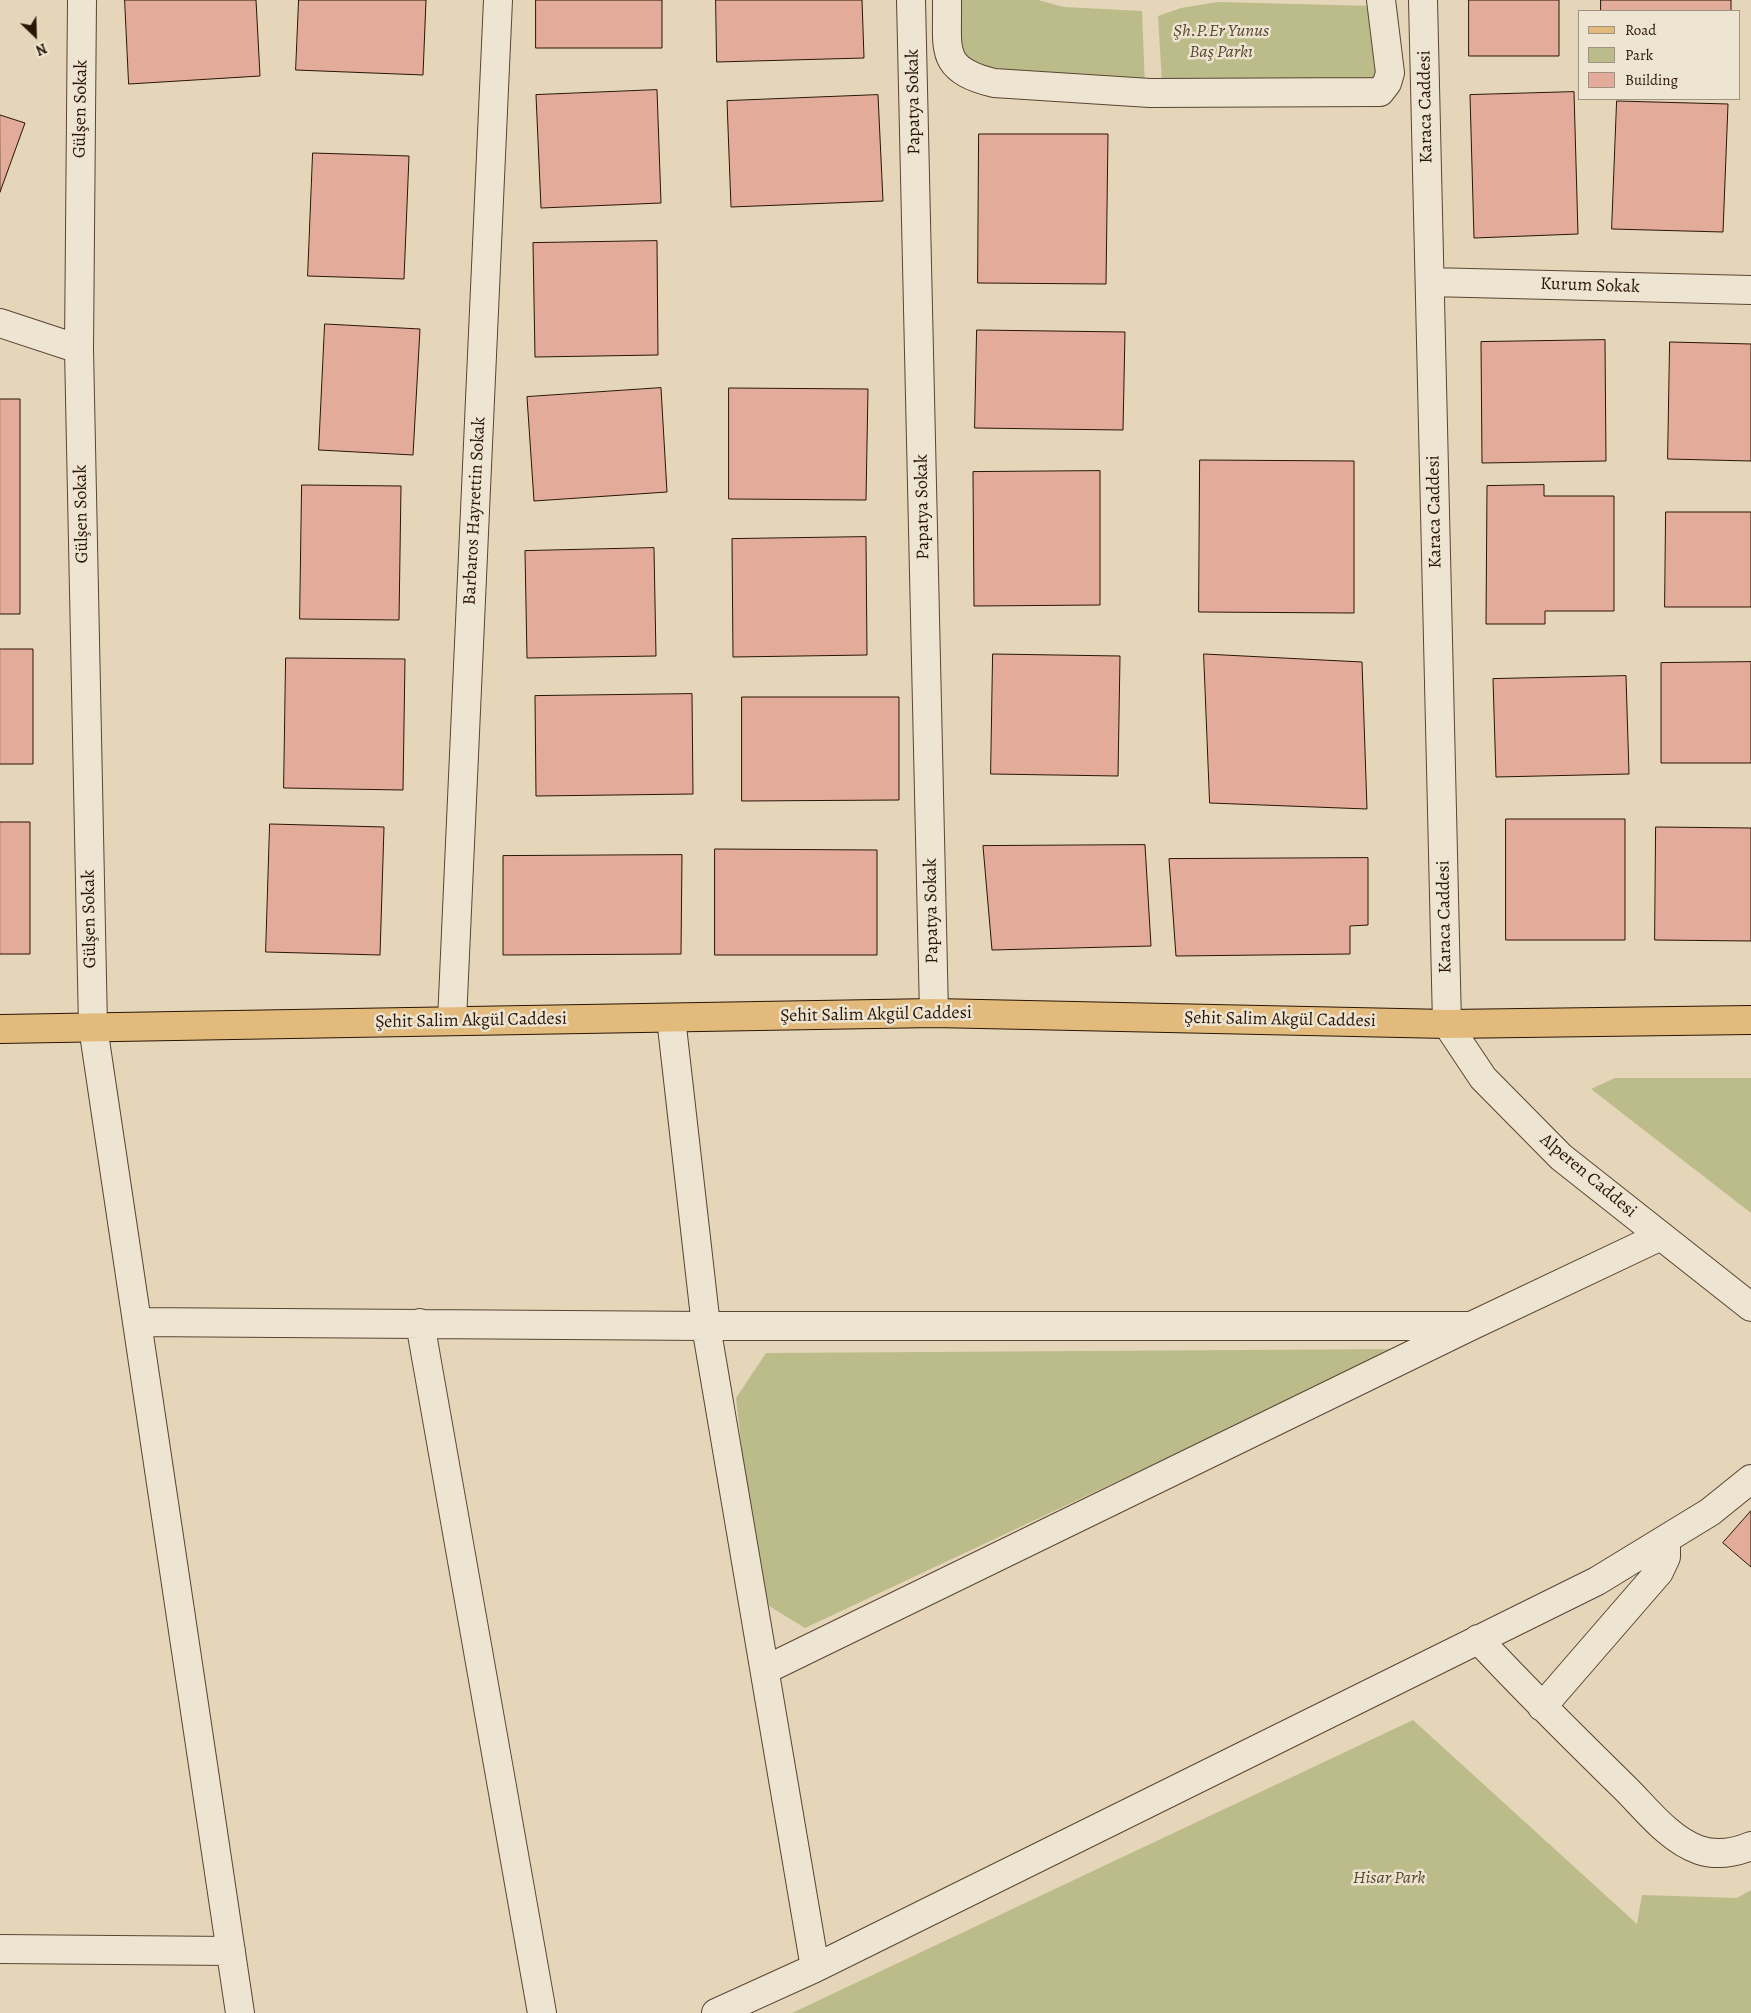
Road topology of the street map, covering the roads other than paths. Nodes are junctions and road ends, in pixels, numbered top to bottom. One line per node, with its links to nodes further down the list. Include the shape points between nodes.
1 (82, 0): 10 (street, Gülşen Sokak)
2 (498, 0): 14 (street, Barbaros Hayrettin Sokak)
3 (911, 0): 11 (street, Papatya Sokak)
4 (947, 0): 5 (street, via 948,53 956,67 972,77 994,83 1150,93 1380,92 1390,73)
5 (1381, 0)
6 (1423, 0): 7 (street, Karaca Caddesi)
7 (1430, 282): 8 (street, Kurum Sokak); 15 (street, Karaca Caddesi)
8 (1751, 290)
9 (0, 323): 10 (street)
10 (79, 349): 16 (street, Gülşen Sokak)
11 (934, 1013): 12 (main road, Şehit Salim Akgül Caddesi); 15 (main road, Şehit Salim Akgül Caddesi)
12 (671, 1018): 14 (main road, Şehit Salim Akgül Caddesi); 22 (street)
13 (1751, 1020): 15 (main road, Şehit Salim Akgül Caddesi)
14 (452, 1021): 16 (main road, Şehit Salim Akgül Caddesi)
15 (1447, 1024): 18 (street, Alperen Caddesi, via 1483,1078 1561,1157)
16 (93, 1028): 17 (main road, Şehit Salim Akgül Caddesi); 20 (street, Gülşen Sokak)
17 (0, 1029)
18 (1661, 1236): 19 (street, Alperen Caddesi); 23 (street)
19 (1751, 1307)
20 (136, 1322): 21 (street); 31 (street, Gülşen Sokak)
21 (420, 1323): 22 (street); 34 (street)
22 (706, 1326): 23 (street); 27 (street)
23 (1471, 1326): 27 (street)
24 (1751, 1480): 25 (street)
25 (1666, 1540): 26 (street, via 1597,1581); 28 (street, via 1666,1557 1659,1572)
26 (1478, 1639): 28 (street); 32 (street)
27 (765, 1670): 32 (street)
28 (1542, 1707): 29 (street, via 1671,1833 1697,1850 1710,1853 1737,1852)
29 (1751, 1846)
30 (0, 1950): 31 (street)
31 (231, 1951): 33 (street, Gülşen Sokak)
32 (815, 1968): 35 (street)
33 (240, 2013)
34 (542, 2013)
35 (716, 2013)

